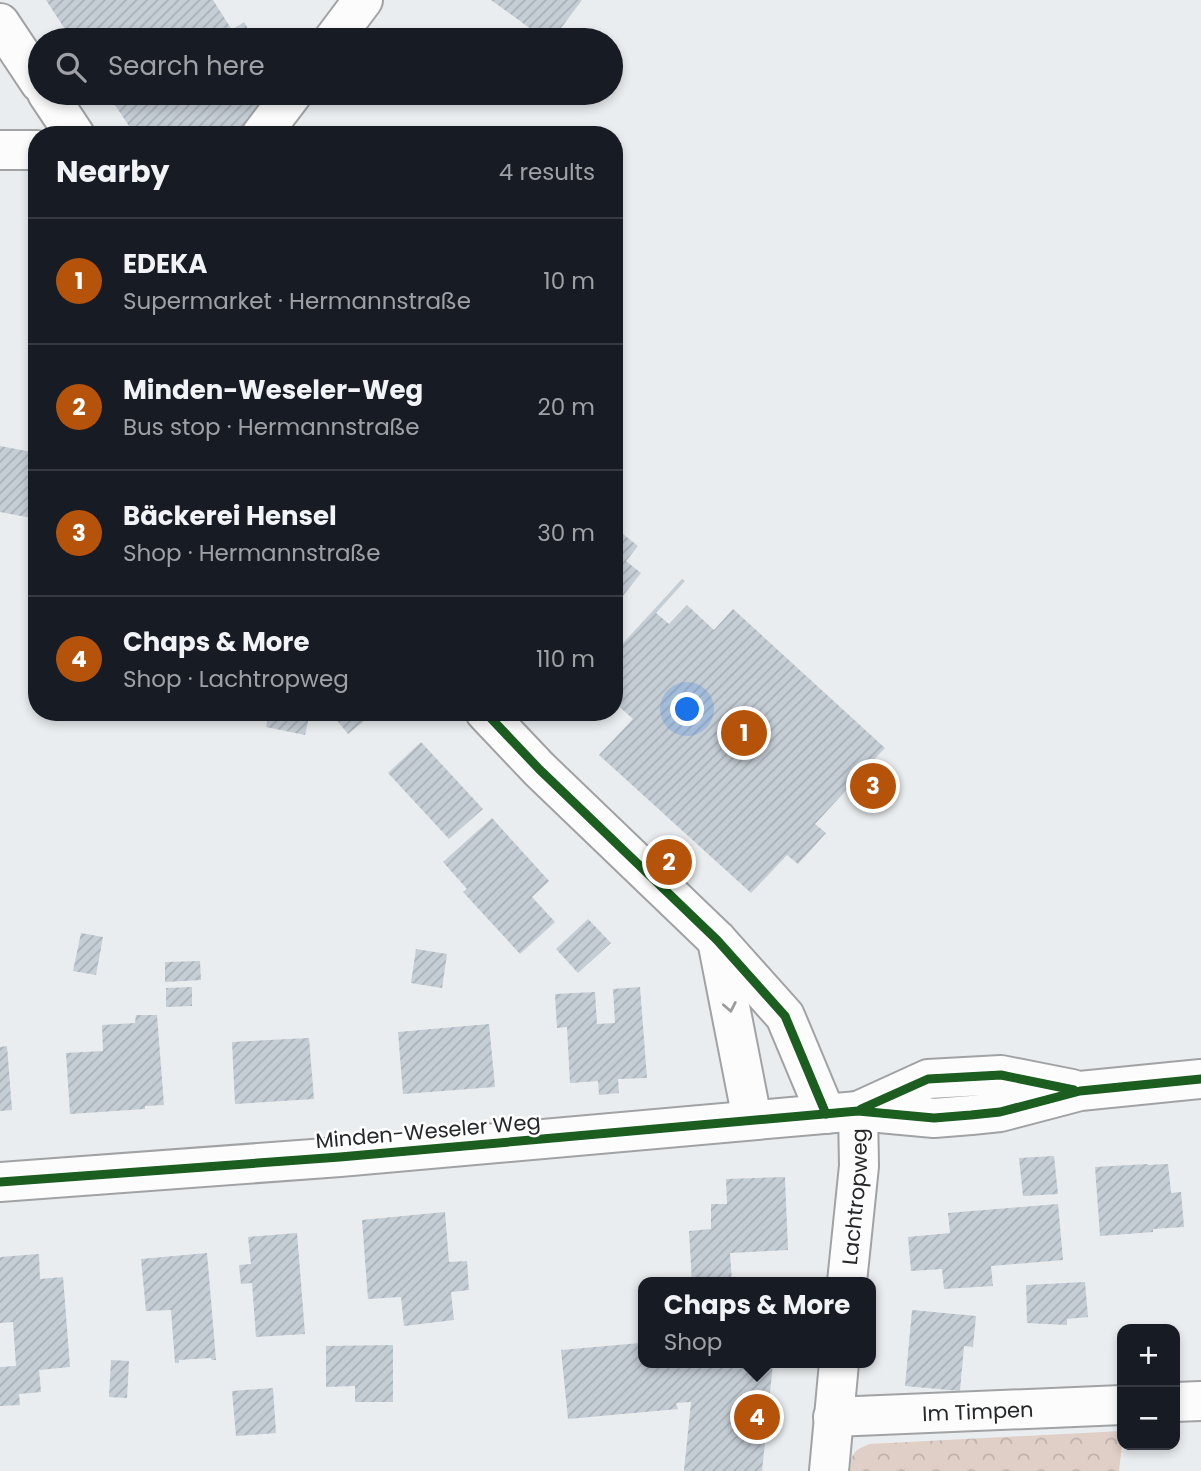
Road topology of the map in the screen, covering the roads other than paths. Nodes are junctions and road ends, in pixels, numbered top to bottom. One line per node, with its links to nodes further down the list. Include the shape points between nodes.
1 (363, 0): 3 (street)
2 (0, 23): 4 (street)
3 (342, 28)
4 (28, 65)
5 (55, 105): 7 (street)
6 (284, 105): 8 (street)
7 (69, 126)
8 (268, 126)
9 (0, 150): 10 (street)
10 (28, 150)
11 (494, 721): 12 (street)
12 (717, 940): 14 (street, via 785,1016); 15 (street, one-way to 15)
13 (1201, 1079): 14 (street, Minden-Weseler Weg, via 1080,1091 1001,1075 928,1079)
14 (842, 1112): 15 (street, Minden-Weseler Weg); 17 (street, Lachtropweg, via 859,1166)
15 (752, 1119): 16 (street, Minden-Weseler Weg)
16 (0, 1182)
17 (848, 1277)
18 (838, 1368): 22 (street)
19 (1201, 1401): 20 (street)
20 (1180, 1402)
21 (1117, 1405): 22 (street, Im Timpen)
22 (833, 1417): 23 (street)
23 (829, 1471)

